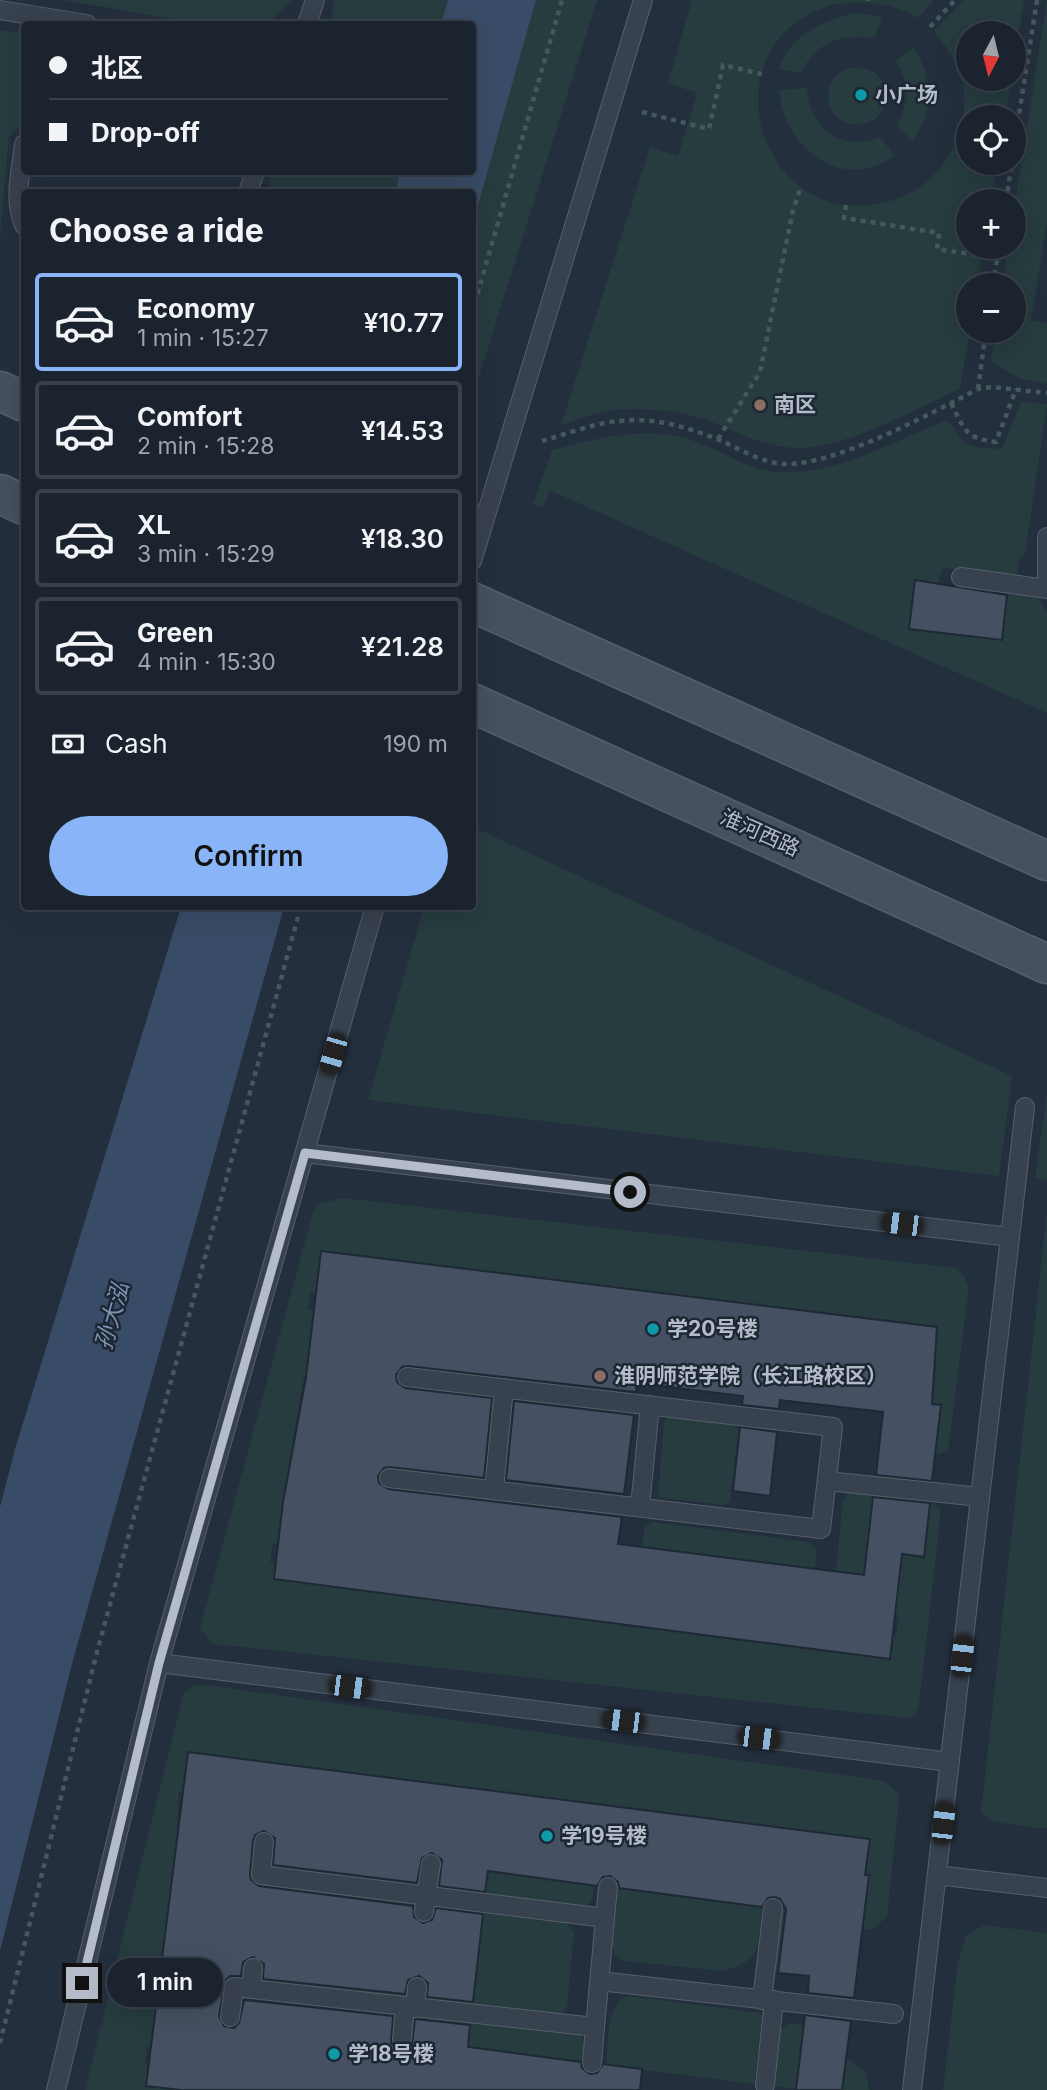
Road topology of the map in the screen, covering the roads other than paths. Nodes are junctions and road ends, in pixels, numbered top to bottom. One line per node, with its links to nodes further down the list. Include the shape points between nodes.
1 (315, 0): 5 (lane)
2 (643, 0): 13 (lane)
3 (0, 10): 4 (lane)
4 (68, 21)
5 (307, 21)
6 (21, 167): 7 (lane)
7 (21, 217)
8 (0, 391): 9 (main road)
9 (21, 401)
10 (0, 494): 11 (main road)
11 (21, 504)
12 (1047, 537): 14 (lane)
13 (476, 547)
14 (1047, 576)
15 (961, 577): 16 (lane)
16 (1047, 589)
17 (476, 604): 19 (main road)
18 (477, 705): 21 (main road, 淮河西路)
19 (1047, 860)
20 (374, 910): 23 (lane)
21 (1047, 964)
22 (1025, 1107): 24 (lane)
23 (305, 1153): 24 (lane); 33 (lane)
24 (1010, 1237): 31 (lane)
25 (407, 1377): 26 (lane)
26 (504, 1388): 27 (lane); 30 (lane)
27 (650, 1405): 29 (lane, via 833,1427); 32 (lane)
28 (388, 1478): 30 (lane)
29 (827, 1481): 31 (lane); 32 (lane, via 821,1529)
30 (494, 1490): 32 (lane)
31 (981, 1497): 34 (lane)
32 (640, 1507)
33 (159, 1663): 34 (lane); 55 (lane)
34 (950, 1762): 37 (lane)
35 (264, 1842): 40 (lane, via 260,1884)
36 (431, 1864): 40 (lane)
37 (937, 1875): 39 (lane); 56 (lane)
38 (608, 1887): 42 (lane)
39 (1047, 1888)
40 (426, 1904): 42 (lane)
41 (773, 1908): 47 (lane)
42 (605, 1918): 44 (lane)
43 (253, 1968): 46 (lane)
44 (599, 1981): 47 (lane); 51 (lane)
45 (417, 1987): 48 (lane)
46 (251, 1989): 48 (lane); 50 (lane, via 234,1987)
47 (768, 2000): 49 (lane); 54 (lane)
48 (410, 2007): 51 (lane); 52 (lane)
49 (894, 2014)
50 (230, 2017)
51 (595, 2027): 53 (lane)
52 (402, 2039)
53 (592, 2063)
54 (765, 2085)
55 (56, 2090)
56 (912, 2090)

